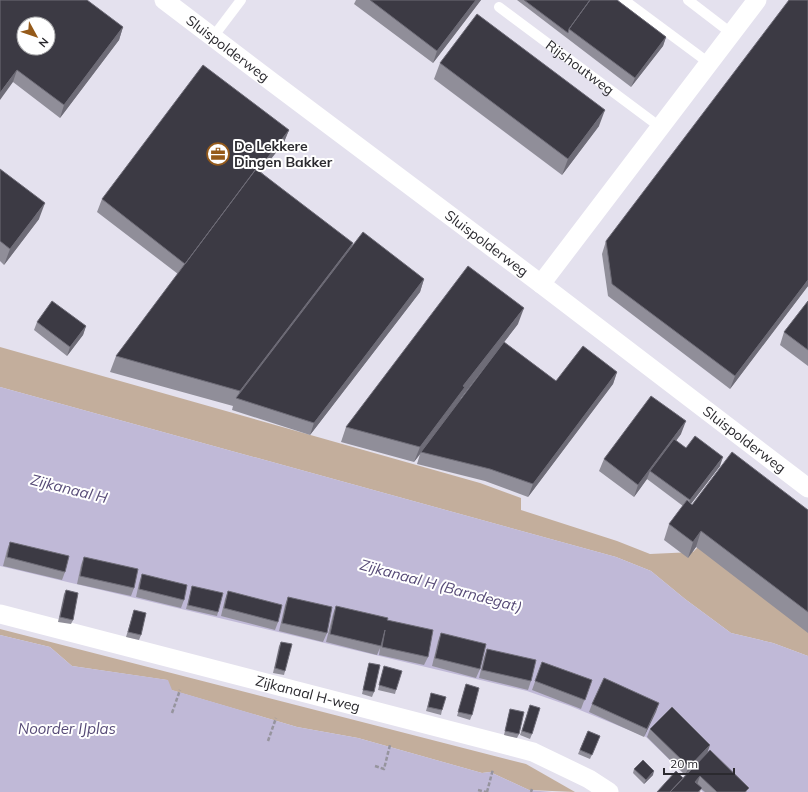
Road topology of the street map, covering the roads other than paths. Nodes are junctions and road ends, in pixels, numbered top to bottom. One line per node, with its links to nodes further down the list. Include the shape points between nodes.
1 (164, 0): 8 (street, Sluispolderweg)
2 (241, 0): 8 (lane)
3 (624, 0): 9 (lane)
4 (688, 0): 7 (lane)
5 (757, 0): 7 (street)
6 (499, 7): 10 (lane, Rijshoutweg)
7 (731, 33): 9 (street)
8 (213, 37): 11 (street, Sluispolderweg)
9 (709, 63): 10 (street)
10 (660, 127): 11 (street)
11 (541, 284): 12 (street, Sluispolderweg)
12 (808, 488)
13 (0, 614): 14 (street, Zijkanaal H-weg, via 533,752 589,779)
14 (609, 792)

